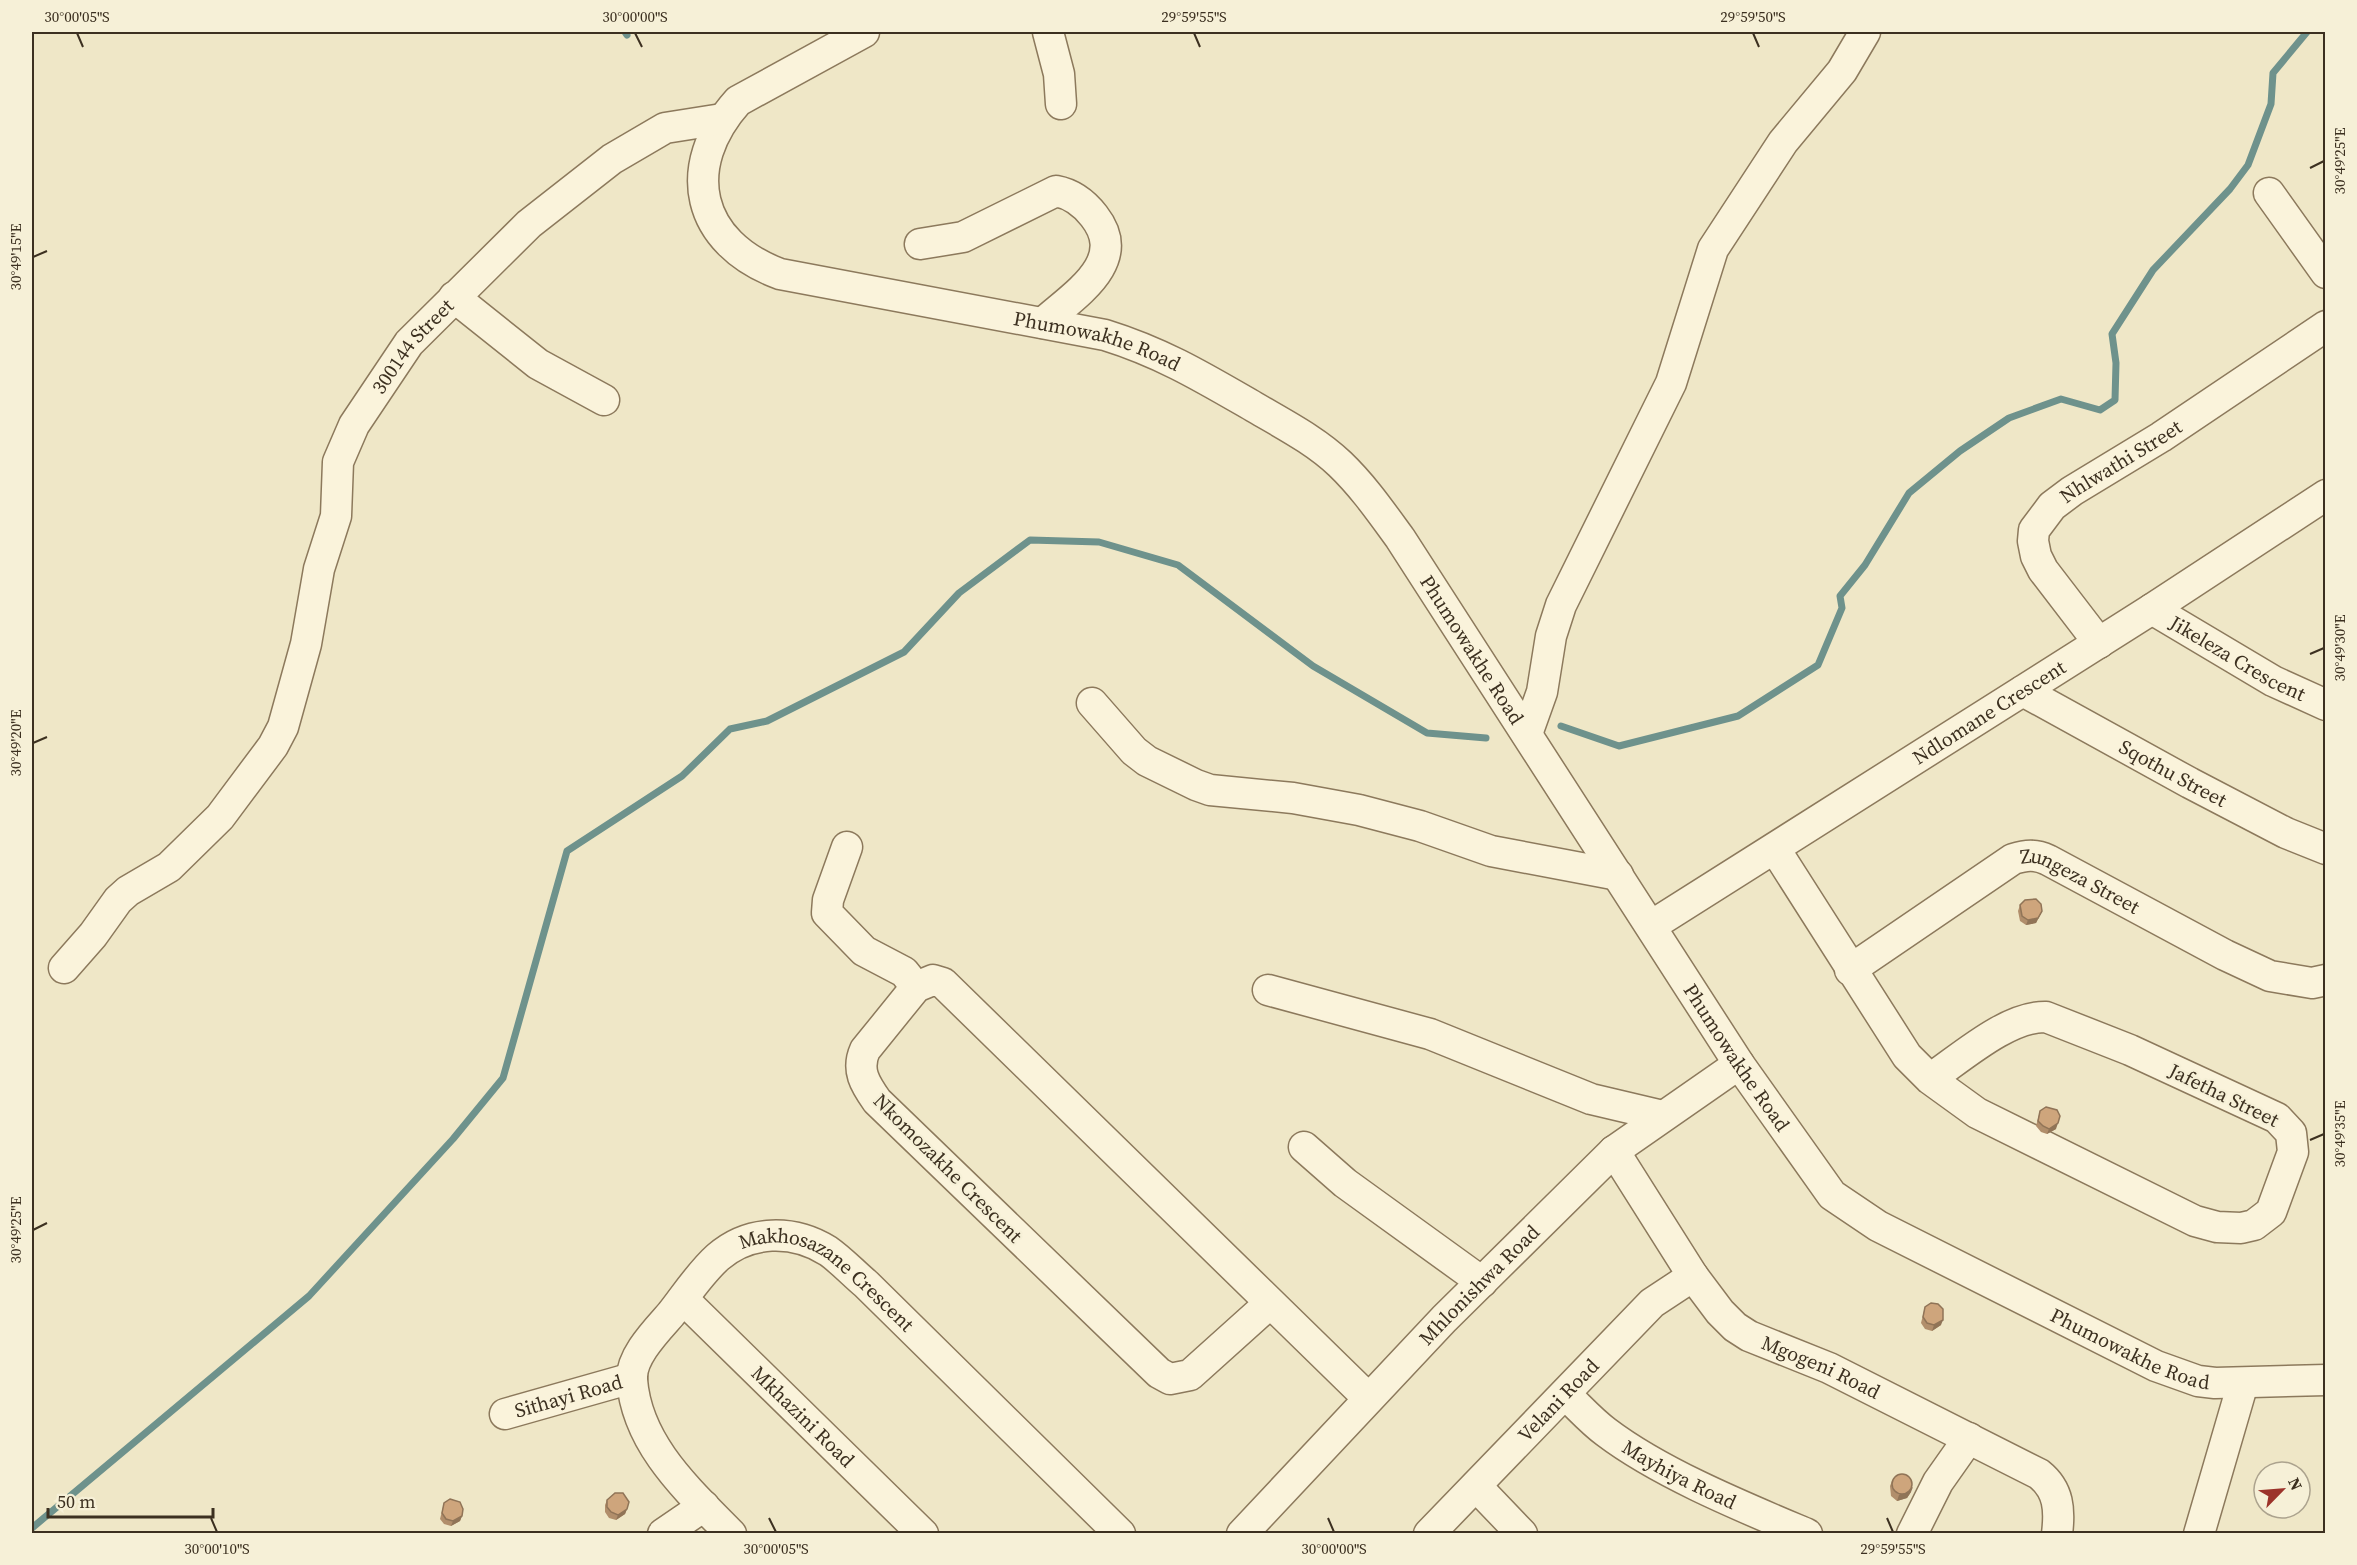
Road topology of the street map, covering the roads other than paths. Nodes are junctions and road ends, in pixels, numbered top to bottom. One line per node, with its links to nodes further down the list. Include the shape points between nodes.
1 (864, 32): 5 (street, Phumowakhe Road, via 760,87 738,101)
2 (1048, 32): 4 (street, via 1059,74)
3 (1865, 32): 19 (street, via 1842,71 1784,142 1713,249 1671,382 1561,605 1551,636 1542,692)
4 (1061, 104)
5 (722, 119): 9 (street, 300144 Street, via 665,128 631,145 529,224); 10 (street, Phumowakhe Road, via 705,158 705,196 719,231 737,253 754,265 780,274)
6 (2269, 193): 8 (street)
7 (920, 244): 10 (street, via 963,237 1056,191 1068,193 1101,225 1107,250 1097,273)
8 (2325, 273)
9 (454, 297): 12 (street, via 538,364); 25 (street, 300144 Street, via 396,361 344,444 338,462 336,516 319,569 306,644 289,713 273,746 220,817 169,867 118,900)
10 (1043, 323): 19 (street, Phumowakhe Road, via 1143,346 1180,363 1291,429 1339,463 1400,538)
11 (2325, 326): 15 (street, Nhlwathi Street, via 2161,437 2072,491 2042,518 2034,530 2036,556)
12 (604, 400)
13 (2325, 495): 14 (street, Ndlomane Crescent)
14 (2152, 609): 15 (street, Ndlomane Crescent); 18 (street, Jikeleza Crescent, via 2273,681)
15 (2099, 643): 16 (street, Ndlomane Crescent)
16 (2023, 691): 21 (street, Ndlomane Crescent); 22 (street, Sqothu Street, via 2190,783)
17 (1092, 703): 23 (street, via 1134,752 1196,785 1359,810 1491,851)
18 (2325, 705)
19 (1527, 734): 23 (street, Phumowakhe Road)
20 (846, 846): 28 (street, via 828,900 828,914 864,951 904,972)
21 (1775, 849): 24 (street, Ndlomane Crescent); 26 (street, Jafetha Street)
22 (2325, 849)
23 (1618, 875): 24 (street, Phumowakhe Road)
24 (1651, 926): 30 (street, Phumowakhe Road)
25 (64, 968)
26 (1850, 970): 27 (street, Zungeza Street, via 2013,859 2037,855 2270,976 2312,983); 31 (street, Jafetha Street, via 1907,1056)
27 (2325, 980)
28 (916, 987): 38 (street, via 933,980 952,989); 38 (street, Nkomozakhe Crescent, via 865,1050 860,1061 868,1088 1159,1373 1170,1379 1190,1375)
29 (1268, 990): 32 (street, via 1430,1034 1591,1099)
30 (1739, 1064): 32 (street, Mhlonishwa Road); 41 (street, Phumowakhe Road, via 1832,1195 1878,1226 2156,1366 2198,1381)
31 (1930, 1078): 31 (street, Jafetha Street, via 2006,1028 2033,1017 2046,1017 2130,1050 2277,1118 2291,1133 2293,1152 2271,1212 2254,1225 2217,1227 2195,1221 2009,1130 1977,1113)
32 (1664, 1116): 34 (street, Mhlonishwa Road)
33 (1304, 1147): 36 (street, via 1345,1183)
34 (1614, 1151): 35 (street, Mgogeni Road); 36 (street, Mhlonishwa Road)
35 (1694, 1276): 42 (street, Velani Road, via 1652,1303); 45 (street, Mgogeni Road, via 1720,1312 1749,1336 1829,1368)
36 (1482, 1282): 43 (street, Mhlonishwa Road)
37 (683, 1299): 39 (street, Makhosazane Crescent, via 641,1352); 50 (street, Mkhazini Road); 51 (street, Makhosazane Crescent, via 717,1258 753,1237 796,1237 813,1242 866,1284)
38 (1269, 1304): 43 (street)
39 (632, 1378): 44 (street, Sithayi Road); 47 (street, via 644,1425 660,1458)
40 (2325, 1380): 41 (street, Phumowakhe Road)
41 (2243, 1383): 58 (street)
42 (1565, 1394): 46 (street, Velani Road); 55 (street, Mayhiya Road, via 1604,1431 1649,1459 1749,1510)
43 (1368, 1398): 52 (street, Mhlonishwa Road)
44 (505, 1414)
45 (1969, 1438): 56 (street, via 1938,1482); 57 (street, Mgogeni Road, via 2026,1465 2045,1479 2059,1508)
46 (1476, 1486): 53 (street, Velani Road); 54 (street)
47 (704, 1506): 48 (street); 49 (street)
48 (663, 1533)
49 (731, 1533)
50 (923, 1533)
51 (1120, 1533)
52 (1242, 1533)
53 (1429, 1533)
54 (1522, 1533)
55 (1807, 1533)
56 (1912, 1533)
57 (2057, 1533)
58 (2199, 1533)

